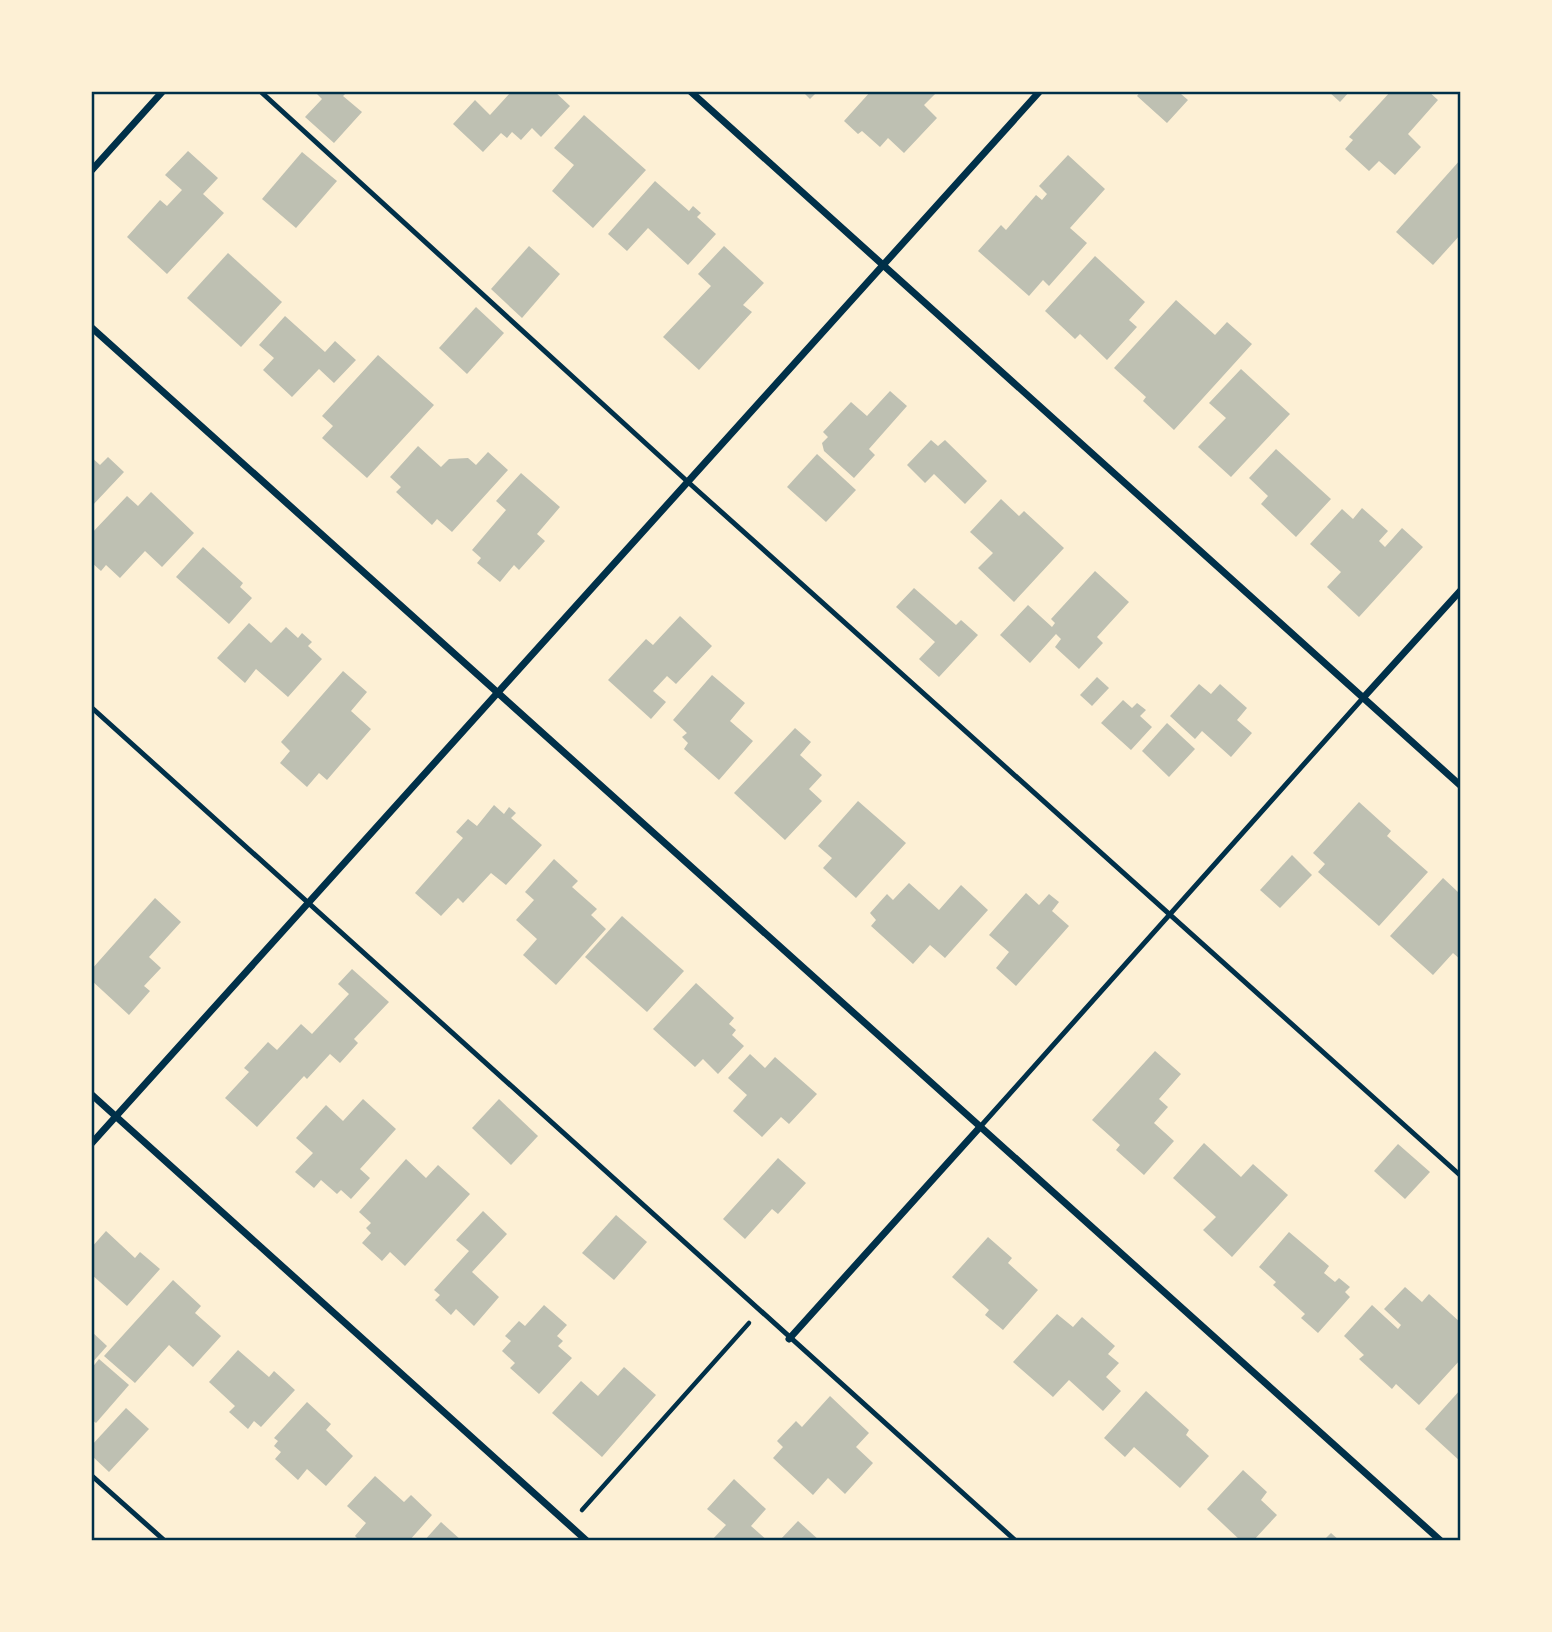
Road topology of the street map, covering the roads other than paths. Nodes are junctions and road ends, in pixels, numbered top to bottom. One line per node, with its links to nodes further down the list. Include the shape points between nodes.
1 (163, 91): 5 (street)
2 (260, 91): 8 (lane)
3 (690, 91): 6 (street)
4 (1040, 91): 6 (street)
5 (91, 171)
6 (884, 266): 8 (street); 11 (street)
7 (91, 327): 10 (street)
8 (688, 482): 10 (street); 15 (lane)
9 (1461, 590): 11 (street)
10 (497, 692): 14 (street); 18 (street)
11 (1363, 698): 13 (street); 15 (lane)
12 (91, 707): 14 (lane)
13 (1461, 786)
14 (309, 902): 17 (street); 21 (lane)
15 (1170, 915): 18 (lane); 20 (lane)
16 (91, 1094): 17 (street)
17 (116, 1117): 19 (street); 24 (street)
18 (980, 1127): 21 (street); 26 (street)
19 (91, 1144)
20 (1461, 1176)
21 (789, 1339): 25 (lane)
22 (91, 1475): 23 (lane)
23 (165, 1541)
24 (587, 1541)
25 (1016, 1541)
26 (1441, 1541)

